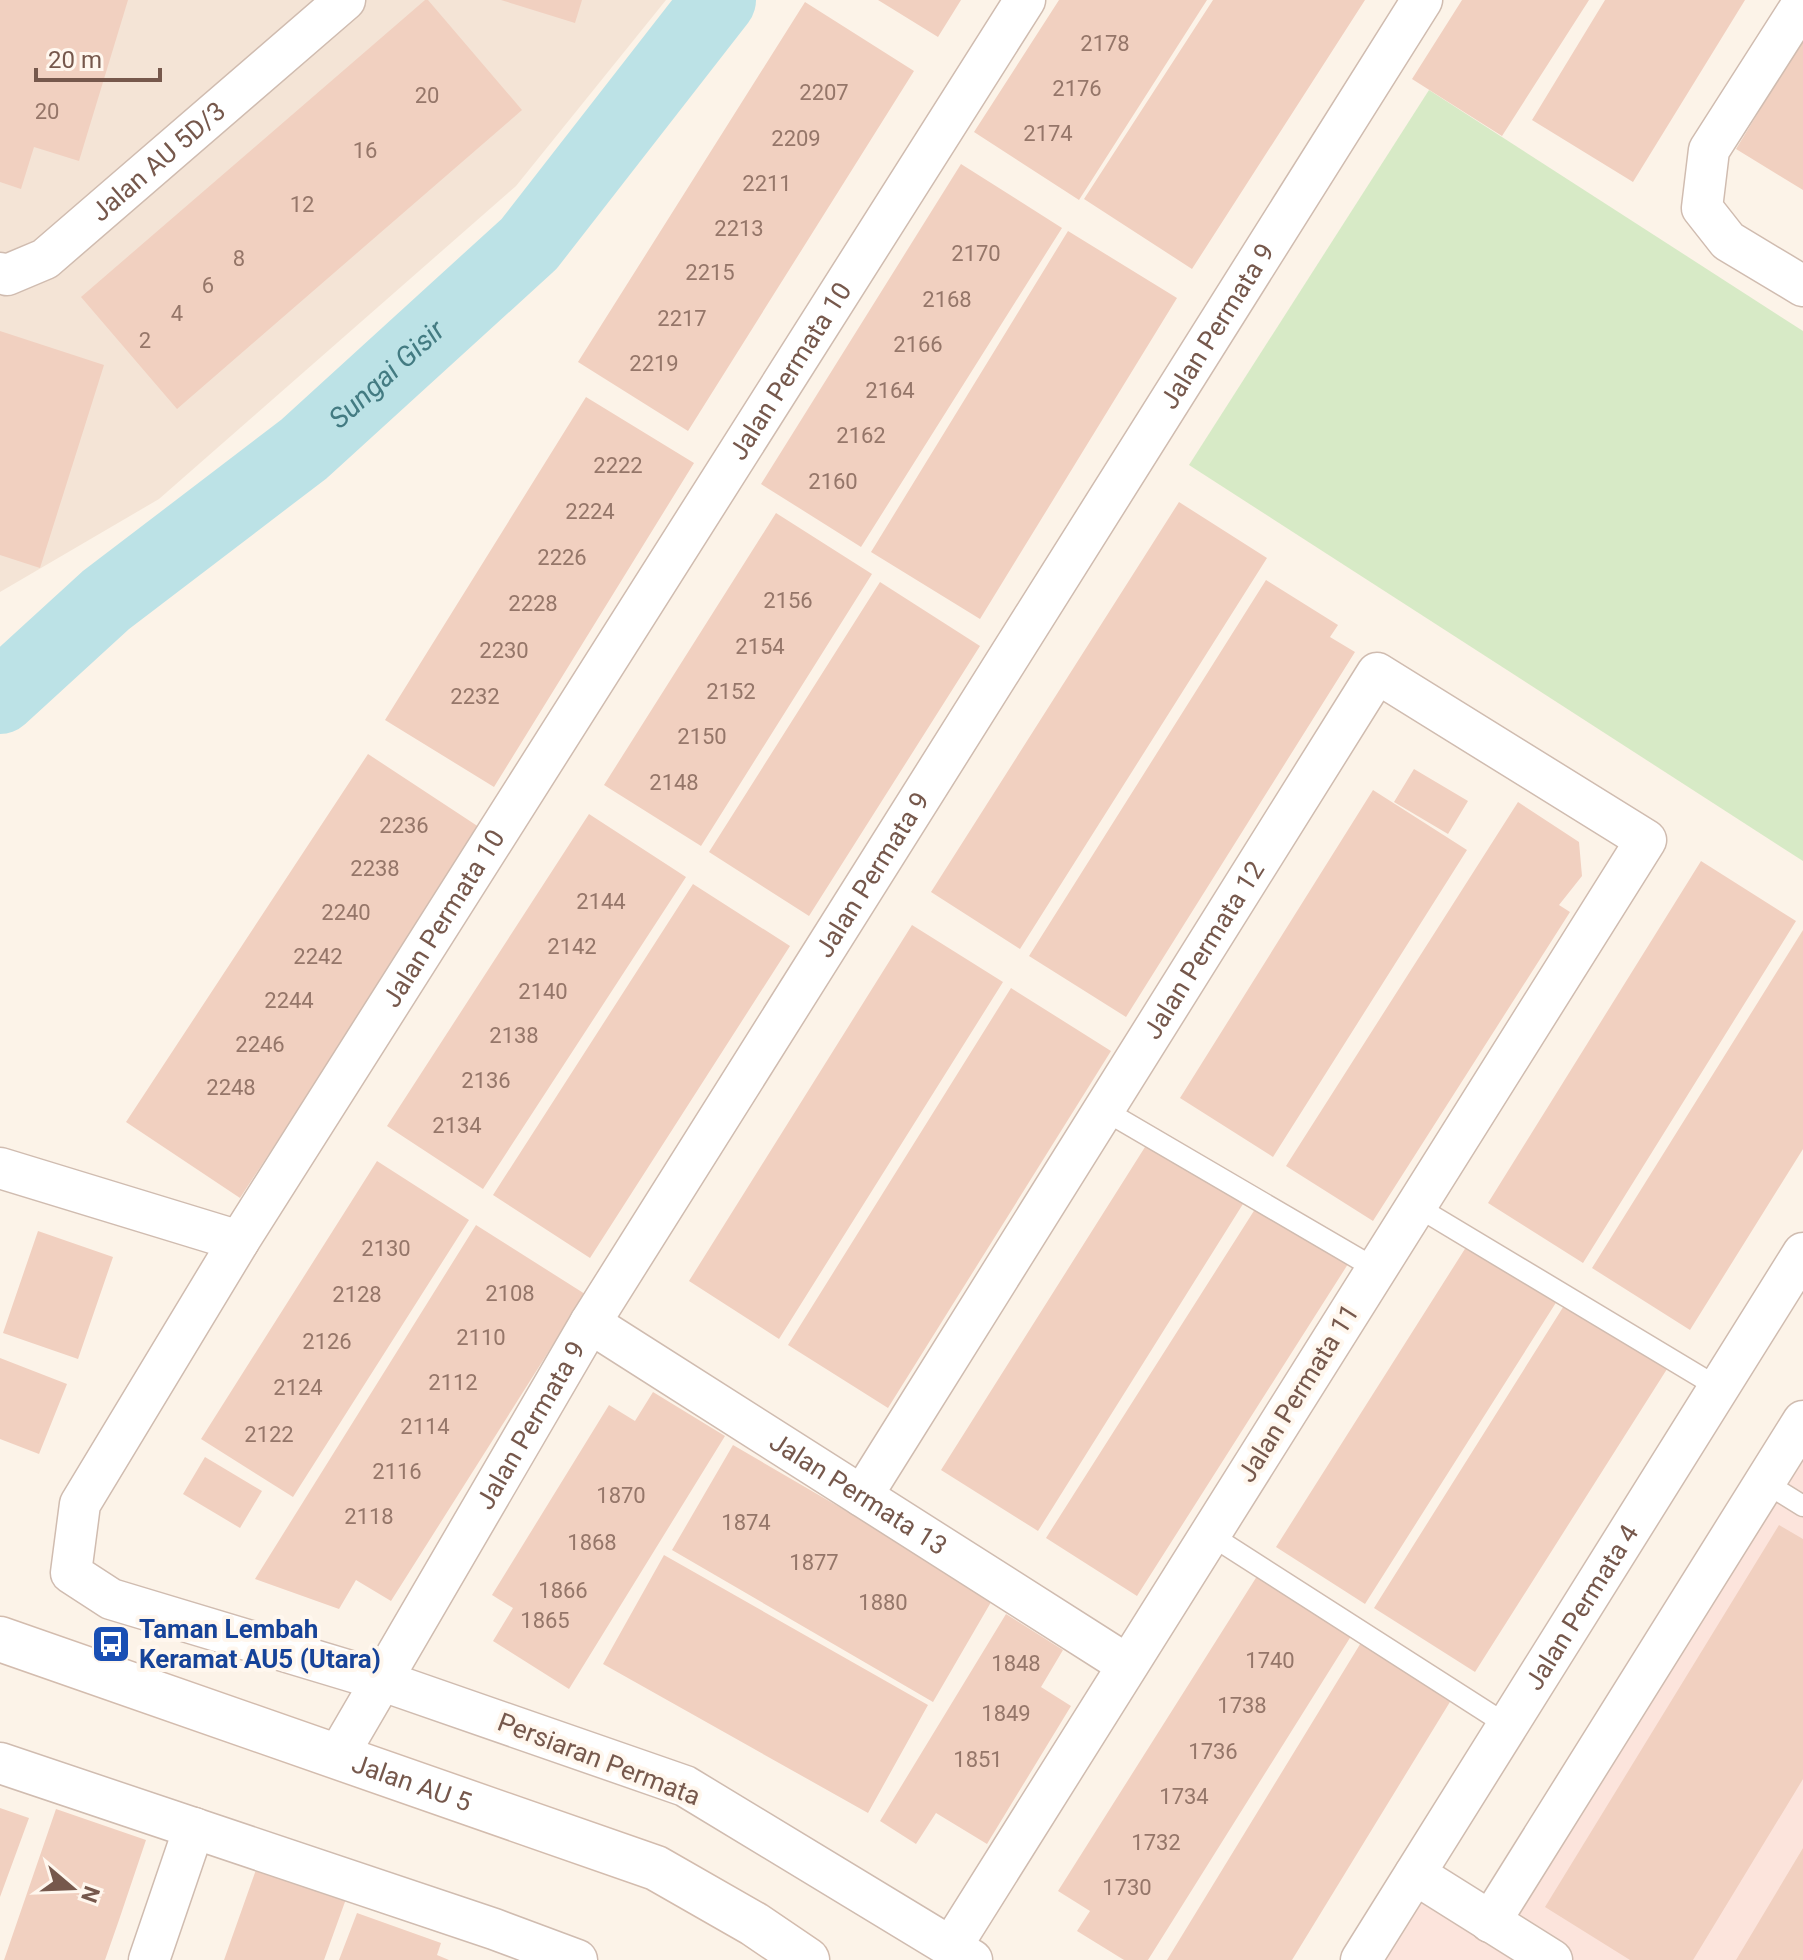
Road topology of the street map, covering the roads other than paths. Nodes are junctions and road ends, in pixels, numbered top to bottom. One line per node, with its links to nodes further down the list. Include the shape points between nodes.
1 (345, 0): 5 (street, Jalan AU 5D/3, via 45,259)
2 (1025, 0): 11 (street, Jalan Permata 10)
3 (1422, 0): 14 (street, Jalan Permata 9)
4 (1803, 3): 6 (street, via 1709,150 1702,208 1728,241)
5 (0, 273)
6 (1803, 286)
7 (1646, 840): 8 (street, Jalan Permata 12, via 1377,673); 10 (street, Jalan Permata 11)
8 (1104, 1110): 13 (lane); 18 (street, Jalan Permata 12)
9 (0, 1168): 11 (street)
10 (1416, 1206): 13 (street, Jalan Permata 11); 15 (lane)
11 (239, 1241): 23 (street, Jalan Permata 10, via 80,1504 71,1573 111,1599)
12 (1803, 1253): 15 (street, Jalan Permata 4)
13 (1376, 1269): 20 (street, Jalan Permata 11)
14 (590, 1323): 18 (street, Jalan Permata 13); 23 (street, Jalan Permata 9)
15 (1719, 1388): 24 (street, Jalan Permata 4)
16 (1803, 1421): 17 (street)
17 (1764, 1482): 19 (lane); 29 (street)
18 (862, 1496): 22 (street, Jalan Permata 13)
19 (1803, 1506)
20 (1209, 1534): 22 (street, Jalan Permata 11); 24 (lane)
21 (0, 1639): 25 (main road, Jalan AU 5)
22 (1126, 1664): 31 (street, Jalan Permata 11)
23 (380, 1680): 25 (street, Jalan Permata 9); 31 (street, Persiaran Permata, via 685,1786)
24 (1507, 1725): 28 (street, Jalan Permata 4)
25 (337, 1757): 34 (main road, Jalan AU 5, via 656,1868)
26 (0, 1763): 27 (street)
27 (194, 1828): 30 (street); 32 (street)
28 (1415, 1874): 29 (street); 35 (street, Jalan Permata 4)
29 (1490, 1922): 36 (street)
30 (489, 1945): 33 (street)
31 (962, 1953)
32 (149, 1960)
33 (577, 1960)
34 (807, 1960)
35 (1361, 1960)
36 (1552, 1960)

